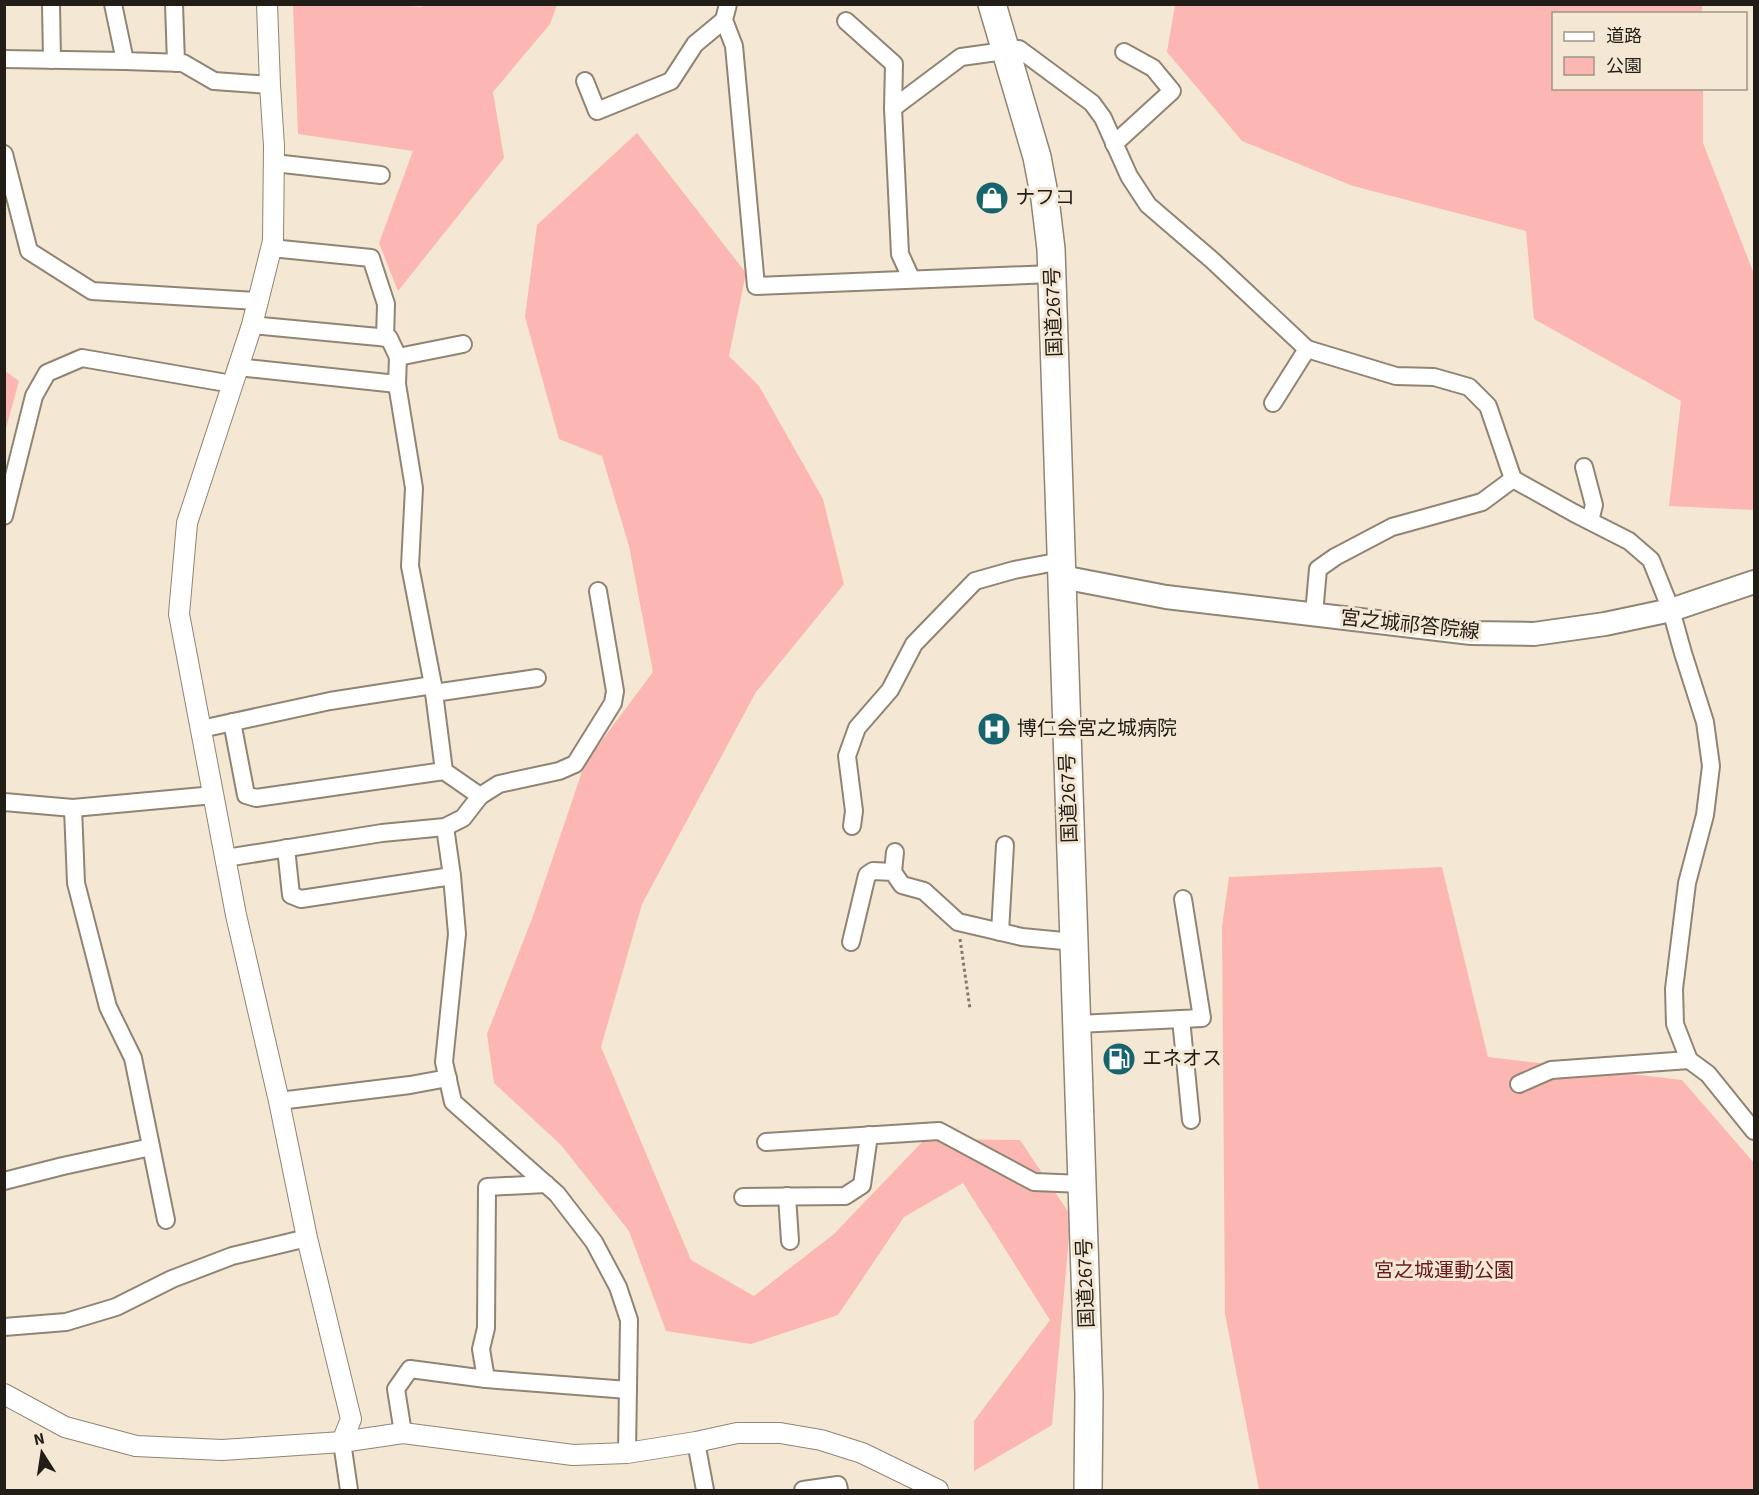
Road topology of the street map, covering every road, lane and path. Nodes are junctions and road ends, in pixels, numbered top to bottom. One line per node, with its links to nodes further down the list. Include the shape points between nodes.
1 (51, 4): 11 (street)
2 (112, 4): 12 (street)
3 (174, 4): 13 (street)
4 (267, 4): 15 (street)
5 (992, 4): 8 (highway, 国道267号)
6 (726, 12): 14 (street, via 695,44 671,81 597,111); 23 (street, via 734,46 756,286)
7 (846, 21): 16 (street, via 894,64)
8 (1006, 50): 16 (street, via 961,57); 17 (street, via 1026,53 1092,103); 22 (highway, 国道267号, via 1037,157)
9 (1124, 52): 17 (street, via 1153,68 1172,91)
10 (4, 59): 11 (street)
11 (52, 60): 12 (street)
12 (125, 61): 13 (street)
13 (176, 63): 15 (street, via 214,81)
14 (585, 81)
15 (270, 85): 19 (street)
16 (893, 108): 23 (street, via 900,254)
17 (1114, 144): 28 (street, via 1149,205)
18 (4, 154): 24 (street, via 28,251 92,291)
19 (274, 163): 20 (street); 21 (street)
20 (381, 175)
21 (271, 248): 24 (street); 26 (street, via 371,258 386,304)
22 (1052, 274): 23 (street); 37 (highway, 国道267号)
23 (910, 278)
24 (257, 301): 25 (street)
25 (252, 325): 26 (street); 30 (street)
26 (385, 338): 29 (street, via 389,338)
27 (463, 344): 29 (street)
28 (1307, 349): 32 (street); 34 (street, via 1396,376 1434,377 1469,387 1488,406)
29 (398, 357): 31 (street)
30 (235, 376): 31 (street); 35 (street, via 82,358 47,373 34,396); 45 (street, via 188,523 179,614)
31 (397, 384): 43 (street, via 414,488 410,566)
32 (1273, 403)
33 (1584, 467): 36 (street, via 1594,505)
34 (1513, 479): 36 (street); 41 (street, via 1482,502 1392,526 1318,568)
35 (4, 516)
36 (1590, 521): 40 (street, via 1629,541 1651,560)
37 (1062, 569): 41 (main road, 宮之城祁答院線, via 1166,597); 51 (street, via 1014,570 975,581 914,644 890,690 857,728 847,756 854,811); 63 (highway, 国道267号)
38 (1755, 582): 40 (main road, 宮之城祁答院線)
39 (598, 591): 48 (street, via 615,691 613,703 575,764 499,783)
40 (1671, 610): 41 (main road, 宮之城祁答院線, via 1534,634 1471,633); 67 (street, via 1705,722 1711,766 1705,815 1688,883 1674,989 1675,1024)
41 (1314, 614)
42 (537, 678): 43 (street)
43 (434, 689): 44 (street, via 330,701); 46 (street)
44 (232, 722): 45 (street); 46 (street, via 246,795 256,798)
45 (201, 729): 47 (street)
46 (444, 771): 48 (street)
47 (214, 795): 50 (street); 56 (street)
48 (480, 796): 52 (street, via 463,818)
49 (4, 802): 50 (street)
50 (73, 808): 75 (street, via 76,883 108,1007 133,1058)
51 (852, 826)
52 (445, 827): 54 (street); 58 (street)
53 (1005, 845): 61 (street)
54 (286, 848): 56 (street); 58 (street, via 291,895 301,899)
55 (895, 852): 57 (street)
56 (226, 858): 70 (street)
57 (893, 872): 60 (street, via 902,885 924,891); 62 (street, via 873,871 867,875)
58 (452, 876): 68 (street, via 457,934 444,1062)
59 (1183, 898): 65 (street, via 1202,1018)
60 (958, 922): 61 (street); 64 (path)
61 (1000, 932): 63 (street)
62 (851, 942)
63 (1074, 942): 66 (highway, 国道267号)
64 (970, 1009)
65 (1181, 1019): 66 (street); 71 (street)
66 (1077, 1024): 78 (highway, 国道267号)
67 (1689, 1060): 69 (street, via 1551,1070); 72 (street, via 1708,1074)
68 (448, 1078): 70 (street); 77 (street, via 453,1102)
69 (1519, 1084)
70 (279, 1101): 82 (street)
71 (1191, 1120)
72 (1754, 1129)
73 (869, 1135): 74 (street); 78 (street, via 939,1131 1035,1182); 79 (street, via 862,1185 845,1196)
74 (766, 1142)
75 (151, 1147): 76 (street); 81 (street)
76 (4, 1181)
77 (546, 1184): 85 (street, via 487,1187 486,1328 481,1349); 86 (street, via 594,1242 618,1287 629,1320)
78 (1083, 1184): 97 (highway, 国道267号)
79 (787, 1196): 80 (street); 83 (street)
80 (743, 1197)
81 (166, 1220)
82 (307, 1238): 84 (street, via 232,1256 172,1279 116,1307 66,1322); 90 (street, via 351,1419)
83 (790, 1241)
84 (4, 1327)
85 (486, 1379): 86 (street); 88 (street, via 410,1369 396,1389)
86 (628, 1390): 91 (street)
87 (4, 1394): 90 (street, via 65,1427 136,1446 222,1450)
88 (403, 1432): 90 (street); 91 (street, via 573,1455)
89 (696, 1442): 91 (street); 93 (street); 96 (street, via 737,1433 780,1433 821,1440 862,1454)
90 (342, 1443): 92 (street)
91 (627, 1453)
92 (349, 1491)
93 (705, 1491)
94 (802, 1491): 95 (street, via 838,1485)
95 (839, 1491)
96 (938, 1491)
97 (1088, 1491)

